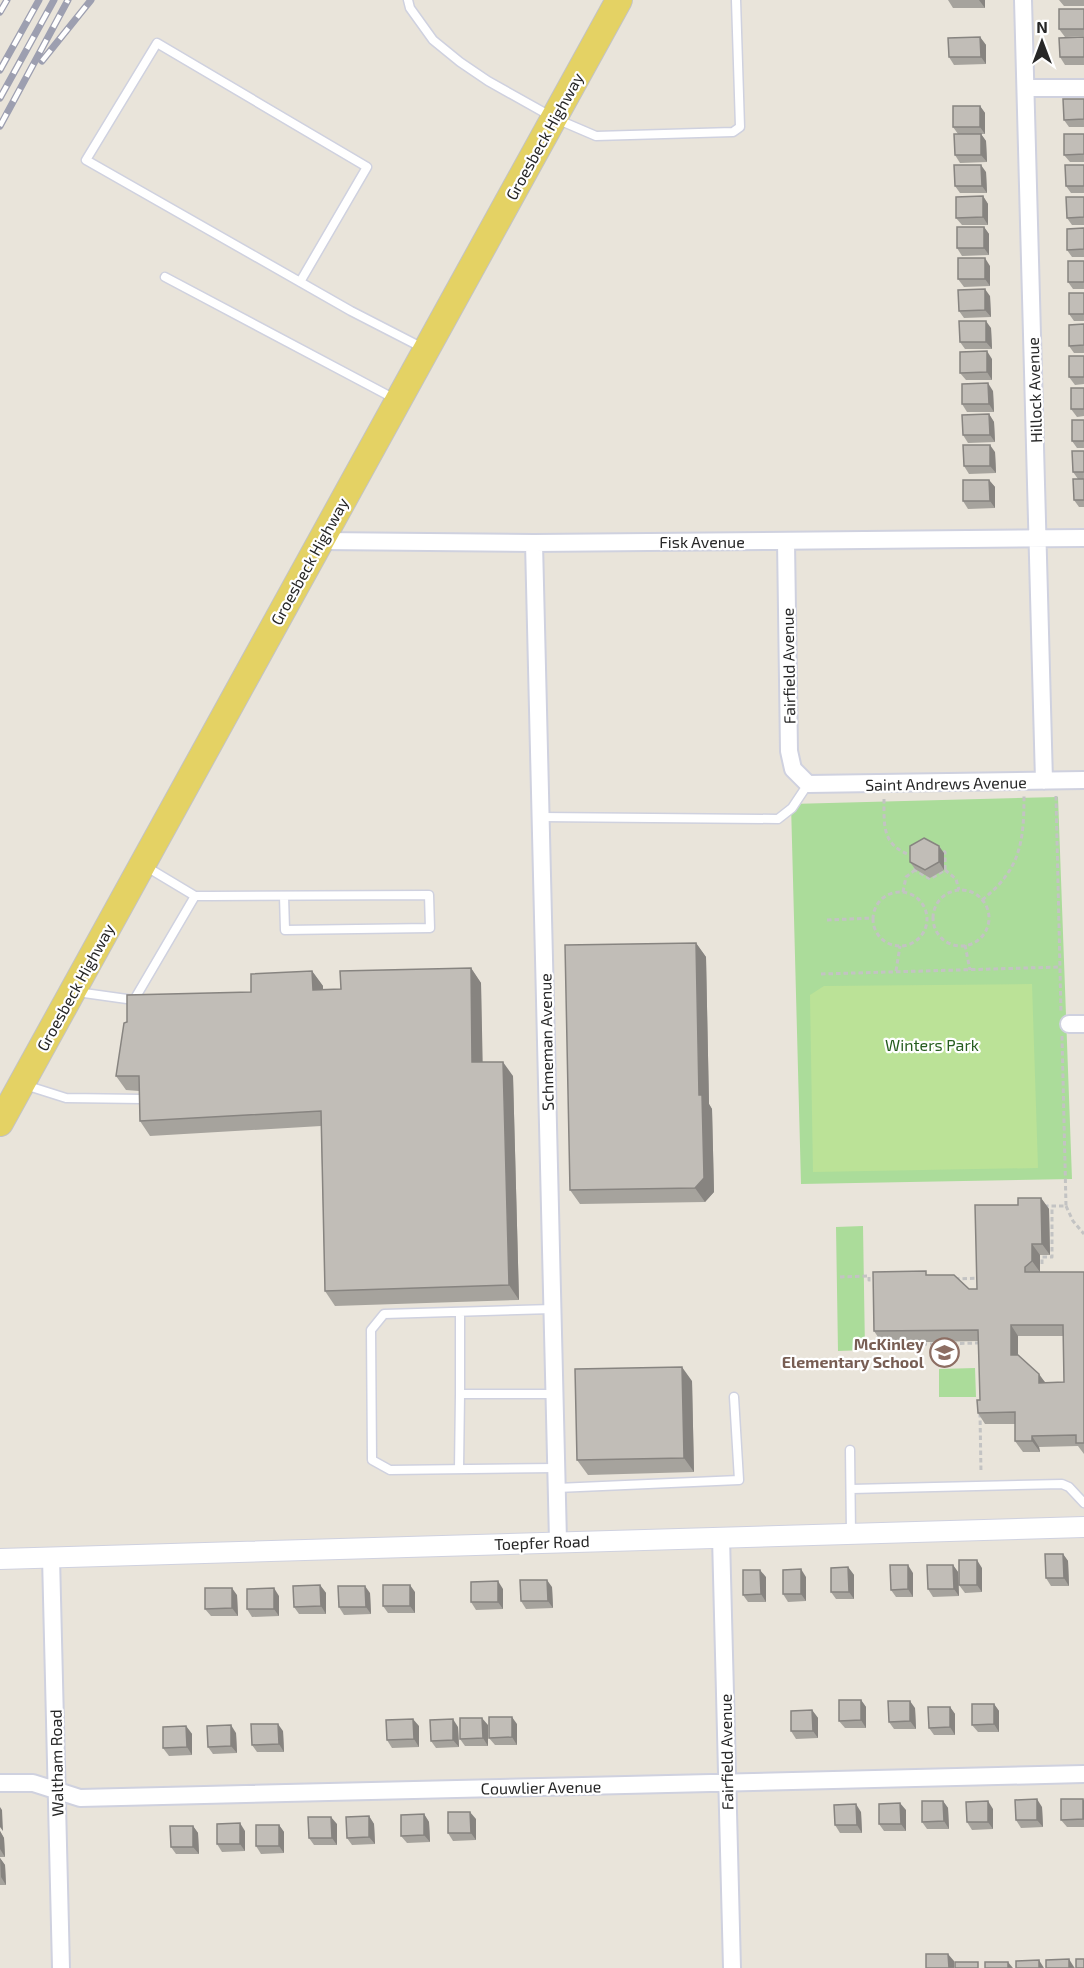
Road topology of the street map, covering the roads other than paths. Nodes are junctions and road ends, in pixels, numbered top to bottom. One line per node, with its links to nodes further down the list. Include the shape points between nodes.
1 (408, 0): 7 (lane, via 433,40 488,81)
2 (619, 0): 7 (main road, Groesbeck Highway)
3 (736, 0): 7 (lane, via 741,127 733,132 597,136)
4 (1023, 0): 5 (street, Hillock Avenue)
5 (1026, 88): 6 (street); 13 (street, Hillock Avenue)
6 (1084, 88)
7 (554, 118): 10 (main road, Groesbeck Highway)
8 (165, 277): 11 (lane)
9 (300, 282): 9 (lane, via 86,160 157,43 367,167); 10 (lane)
10 (426, 350): 11 (main road, Groesbeck Highway)
11 (398, 400): 14 (main road, Groesbeck Highway)
12 (1084, 538): 13 (street, Fisk Avenue)
13 (1038, 539): 15 (street, Fisk Avenue); 18 (street, Hillock Avenue)
14 (320, 541): 16 (street, Fisk Avenue); 21 (main road, Groesbeck Highway)
15 (786, 541): 16 (street, Fisk Avenue); 19 (street, Fairfield Avenue, via 789,751 793,769)
16 (534, 543): 20 (street, Schmeman Avenue)
17 (1084, 780): 18 (street, Saint Andrews Avenue)
18 (1044, 781): 19 (street, Saint Andrews Avenue)
19 (808, 784): 20 (lane, via 792,808 777,819)
20 (541, 817): 28 (street, Schmeman Avenue)
21 (142, 864): 22 (lane); 24 (main road, Groesbeck Highway)
22 (195, 896): 23 (lane); 24 (lane, via 134,1000)
23 (284, 896): 23 (lane, via 429,895 430,928 285,930)
24 (72, 992): 25 (main road, Groesbeck Highway)
25 (21, 1084): 26 (lane, via 66,1098); 27 (main road, Groesbeck Highway)
26 (143, 1099)
27 (0, 1123)
28 (552, 1309): 29 (lane); 31 (street, Schmeman Avenue)
29 (460, 1312): 30 (lane); 35 (lane, via 384,1314 371,1330 372,1460 390,1470)
30 (460, 1394): 31 (lane); 35 (lane)
31 (555, 1394): 34 (street, Schmeman Avenue)
32 (734, 1397): 36 (lane, via 739,1480)
33 (850, 1450): 37 (lane)
34 (556, 1468): 35 (lane); 36 (street, Schmeman Avenue)
35 (459, 1469)
36 (557, 1488): 42 (street, Schmeman Avenue)
37 (850, 1489): 38 (lane, via 1062,1484); 40 (lane)
38 (1084, 1503)
39 (1084, 1527): 40 (street, Toepfer Road)
40 (851, 1533): 41 (street, Toepfer Road)
41 (721, 1537): 42 (street, Toepfer Road); 47 (street, Fairfield Avenue)
42 (558, 1541): 43 (street, Toepfer Road)
43 (51, 1557): 44 (street, Toepfer Road); 48 (street, Waltham Road)
44 (0, 1559)
45 (1084, 1774): 47 (street, Couwlier Avenue)
46 (0, 1783): 48 (street, Couwlier Avenue, via 33,1783)
47 (727, 1783): 48 (street, Couwlier Avenue, via 80,1798); 50 (street, Fairfield Avenue)
48 (57, 1791): 49 (street, Waltham Road)
49 (62, 1968)
50 (732, 1968)

